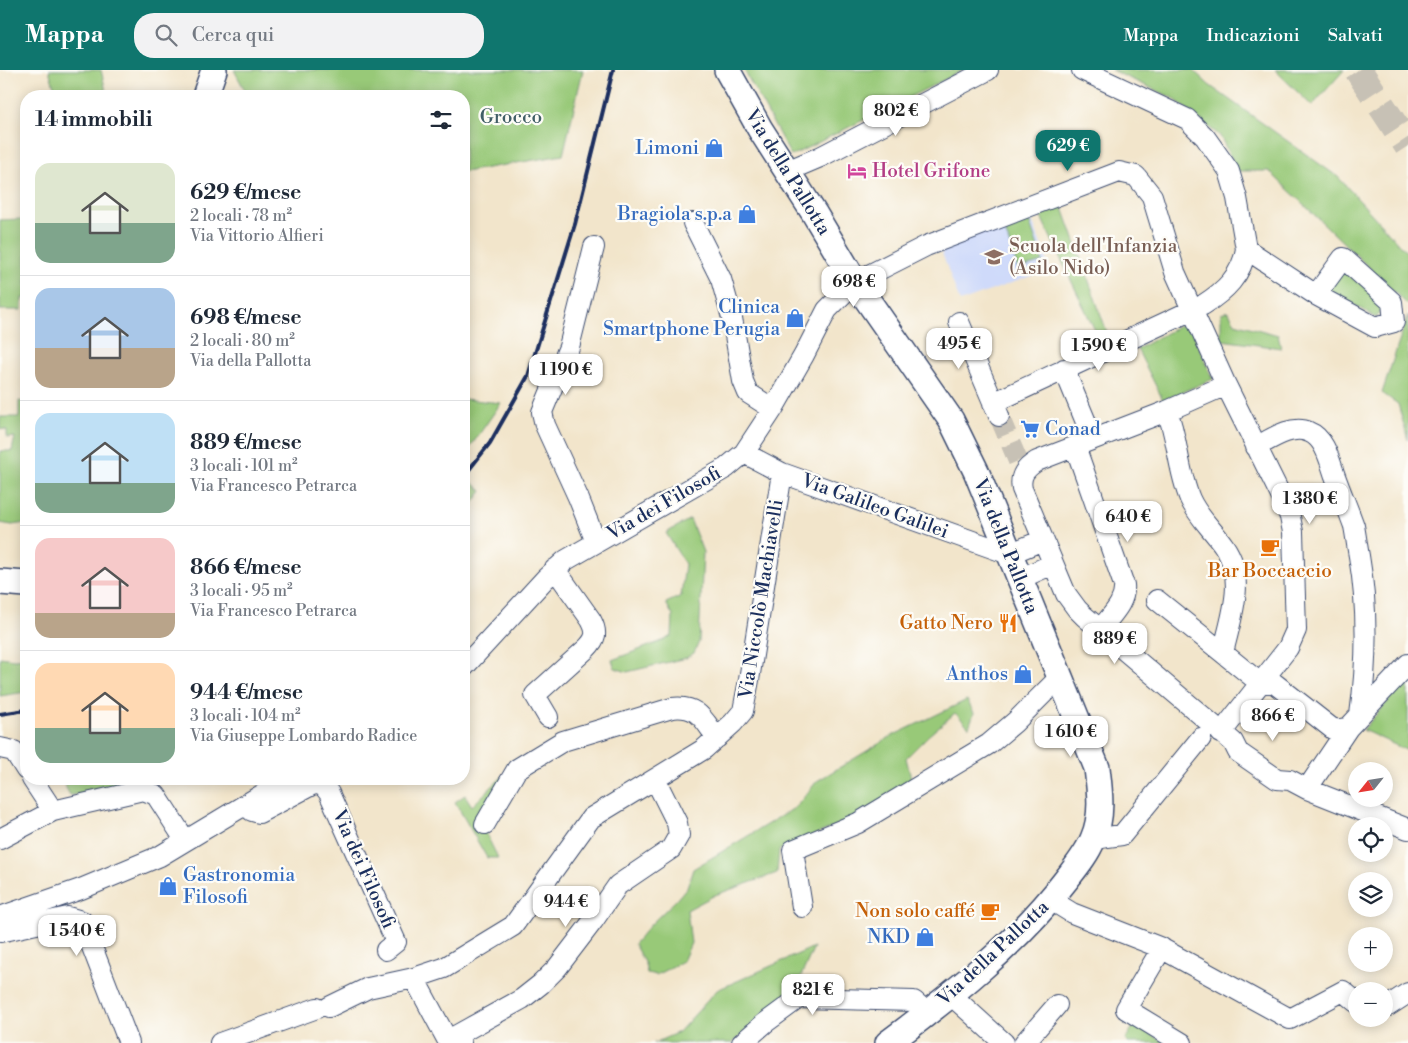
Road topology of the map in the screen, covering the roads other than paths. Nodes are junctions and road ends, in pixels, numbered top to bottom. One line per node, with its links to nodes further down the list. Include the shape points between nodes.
1 (214, 70): 5 (main road)
2 (727, 70): 6 (main road, Via della Pallotta, via 760,130)
3 (988, 70): 6 (street)
4 (1082, 70): 9 (street, via 1187,119 1205,137 1229,171)
5 (207, 90)
6 (788, 171): 10 (main road, Via della Pallotta)
7 (693, 224): 16 (street, via 721,279 748,393)
8 (594, 248): 24 (street, via 569,347 542,412)
9 (1246, 249): 11 (street); 12 (street, via 1244,263 1232,281 1218,295)
10 (855, 282): 12 (street, Via dei Filosofi, via 926,246 1119,172 1136,176 1152,196 1175,272); 16 (street, Via dei Filosofi, via 827,310); 25 (main road, Via della Pallotta, via 955,427)
11 (1316, 295)
12 (1191, 311): 14 (street); 15 (street, Via dei Filosofi)
13 (959, 322): 14 (street, via 996,410)
14 (1064, 369): 18 (street)
15 (1226, 385): 17 (street); 20 (street, Via dei Filosofi)
16 (773, 410): 21 (street, Via dei Filosofi)
17 (1167, 410): 18 (street); 33 (street, via 1191,502 1224,547 1235,571 1236,590)
18 (1094, 438): 19 (street)
19 (1075, 446): 23 (street, via 1022,465 1022,489); 32 (street, via 1124,585 1122,599)
20 (1256, 447): 37 (street, Via dei Filosofi, via 1290,518 1296,630 1288,648); 39 (street, via 1294,429 1310,432 1318,438 1329,458 1354,528 1363,579 1366,645 1364,683)
21 (744, 453): 22 (street, Via Galileo Galilei); 24 (street, Via dei Filosofi, via 726,468)
22 (782, 473): 25 (street, Via Galileo Galilei); 41 (street, Via Niccolò Machiavelli, via 743,711)
23 (1043, 540): 25 (street); 26 (street)
24 (596, 542): 27 (street, Via dei Filosofi)
25 (1009, 554): 28 (main road, Via della Pallotta)
26 (1053, 564): 28 (street); 32 (street, via 1071,602)
27 (555, 569): 34 (street, Via dei Filosofi); 38 (street, via 591,620 595,635 592,643 535,695)
28 (1019, 579): 36 (main road, Via della Pallotta)
29 (0, 582): 30 (main road)
30 (20, 584)
31 (1157, 600): 33 (street)
32 (1100, 630): 40 (street)
33 (1223, 653): 37 (street)
34 (470, 661)
35 (1408, 664): 39 (street)
36 (1059, 678): 56 (main road, Via della Pallotta, via 1097,768 1099,821); 59 (street, via 989,744 858,823 793,850)
37 (1260, 683): 39 (street, via 1274,683 1334,730); 40 (street, Via dei Filosofi)
38 (548, 716)
39 (1354, 722): 46 (street)
40 (1227, 737): 46 (street, via 1245,743)
41 (716, 738): 45 (street, Via Niccolò Machiavelli); 53 (street, via 696,712 682,707 563,740 517,770)
42 (1201, 738): 56 (street, via 1122,835)
43 (0, 748): 44 (street, via 14,751)
44 (20, 760)
45 (655, 779): 64 (street, Via Niccolò Machiavelli, via 591,818 513,926 444,968); 74 (street, via 677,823 679,835 671,849 618,884 562,961 541,984 522,999 457,1035)
46 (1298, 784): 54 (street)
47 (36, 785): 52 (street)
48 (278, 785): 51 (street)
49 (312, 785): 51 (street, Via dei Filosofi, via 259,813 252,812)
50 (323, 785): 63 (street, Via dei Filosofi, via 396,942)
51 (246, 804): 57 (street)
52 (53, 811): 55 (street); 57 (street, via 143,790 156,795)
53 (485, 824)
54 (1408, 829)
55 (0, 839)
56 (1093, 839): 58 (main road, Via della Pallotta, via 1082,860)
57 (185, 840): 60 (street, via 160,856 81,889)
58 (1051, 900): 62 (street, via 1072,913); 66 (main road, Via della Pallotta)
59 (802, 907)
60 (0, 917)
61 (0, 932): 71 (street, via 68,918 82,921)
62 (1162, 948): 67 (street, via 1290,1019 1343,991); 79 (street, via 1126,1009)
63 (386, 950)
64 (414, 978): 72 (street, Via Niccolò Machiavelli, via 368,988 323,1008); 73 (street)
65 (1408, 993): 68 (street)
66 (952, 995): 70 (main road, Via della Pallotta); 77 (street)
67 (1348, 995)
68 (1393, 1003)
69 (1057, 1005): 78 (street)
70 (928, 1013): 75 (street, Via della Pallotta, via 914,1001 799,998); 76 (main road, Via della Pallotta)
71 (129, 1043)
72 (220, 1043)
73 (449, 1043)
74 (461, 1043)
75 (742, 1043)
76 (888, 1043)
77 (1004, 1043)
78 (1024, 1043)
79 (1182, 1043)

